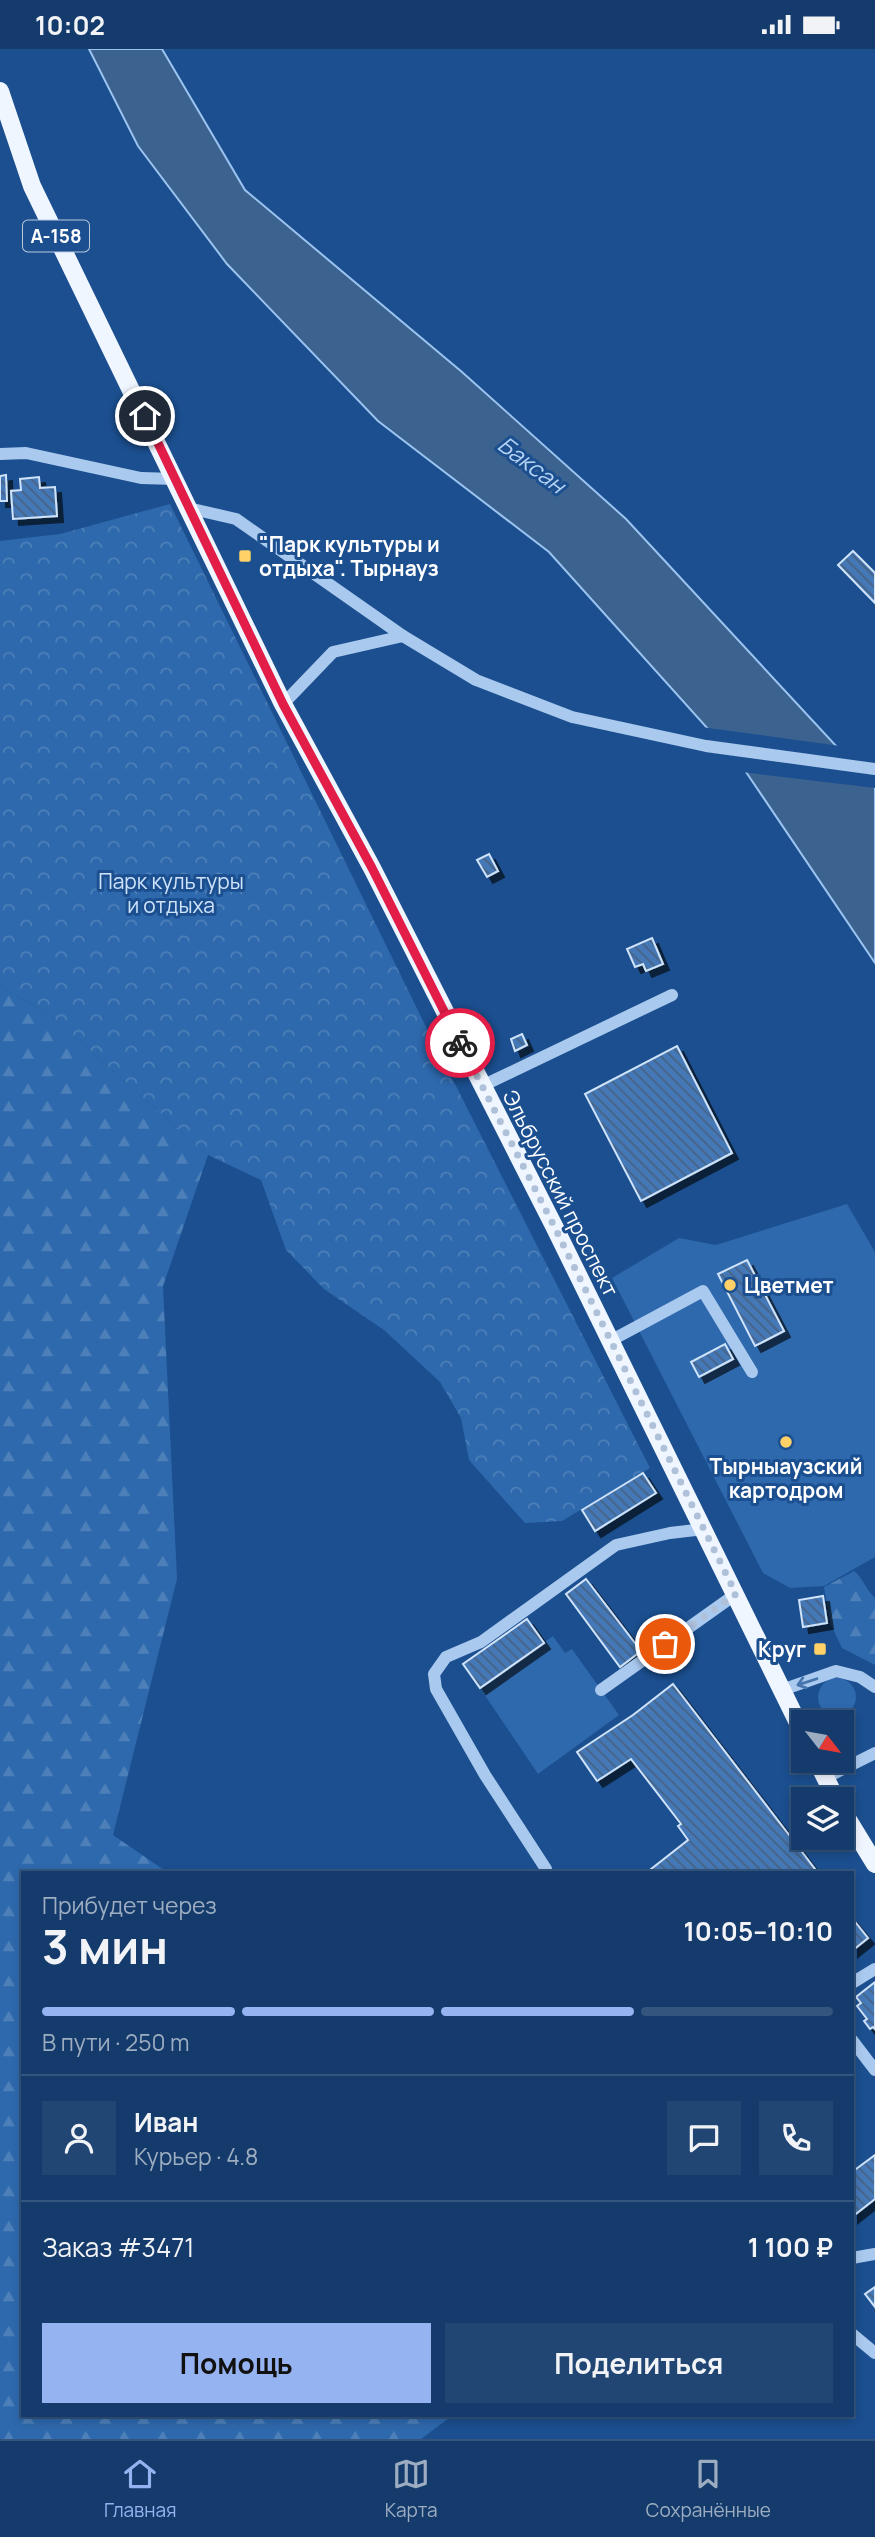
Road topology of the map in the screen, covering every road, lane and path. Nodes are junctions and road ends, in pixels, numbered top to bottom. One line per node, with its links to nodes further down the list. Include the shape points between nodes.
1 (0, 91): 3 (main road, Эльбрусский проспект / А-158, via 33,186)
2 (0, 454): 3 (street, via 26,453 141,478)
3 (175, 479): 4 (main road, Эльбрусский проспект / А-158)
4 (188, 508): 5 (street, via 236,519); 6 (main road, Эльбрусский проспект / А-158)
5 (403, 636): 6 (street, via 333,652); 7 (street, via 477,680 572,717 706,746)
6 (283, 704): 9 (main road, Эльбрусский проспект / А-158)
7 (872, 768)
8 (672, 995): 9 (street)
9 (482, 1086): 10 (main road, Эльбрусский проспект / А-158)
10 (610, 1341): 11 (street, via 703,1291); 12 (main road, Эльбрусский проспект / А-158)
11 (752, 1372)
12 (704, 1529): 13 (main road, Эльбрусский проспект / А-158); 24 (street, via 616,1545 481,1642 446,1657 434,1674 436,1689 485,1775)
13 (736, 1594): 15 (street); 16 (main road, Эльбрусский проспект / А-158)
14 (875, 1687): 16 (street, one-way to 16, via 860,1677 836,1671)
15 (601, 1690)
16 (782, 1690): 17 (main road, Эльбрусский проспект / А-158)
17 (792, 1710)
18 (875, 1753): 20 (street)
19 (823, 1773): 20 (main road)
20 (825, 1778): 21 (main road)
21 (830, 1787)
22 (854, 1830): 23 (main road)
23 (875, 1864)
24 (546, 1869)
25 (875, 1969): 26 (street)
26 (854, 1982)
27 (854, 2043): 28 (street)
28 (875, 2070)
29 (875, 2254): 30 (street)
30 (854, 2258)
31 (854, 2336): 32 (street)
32 (875, 2353)

